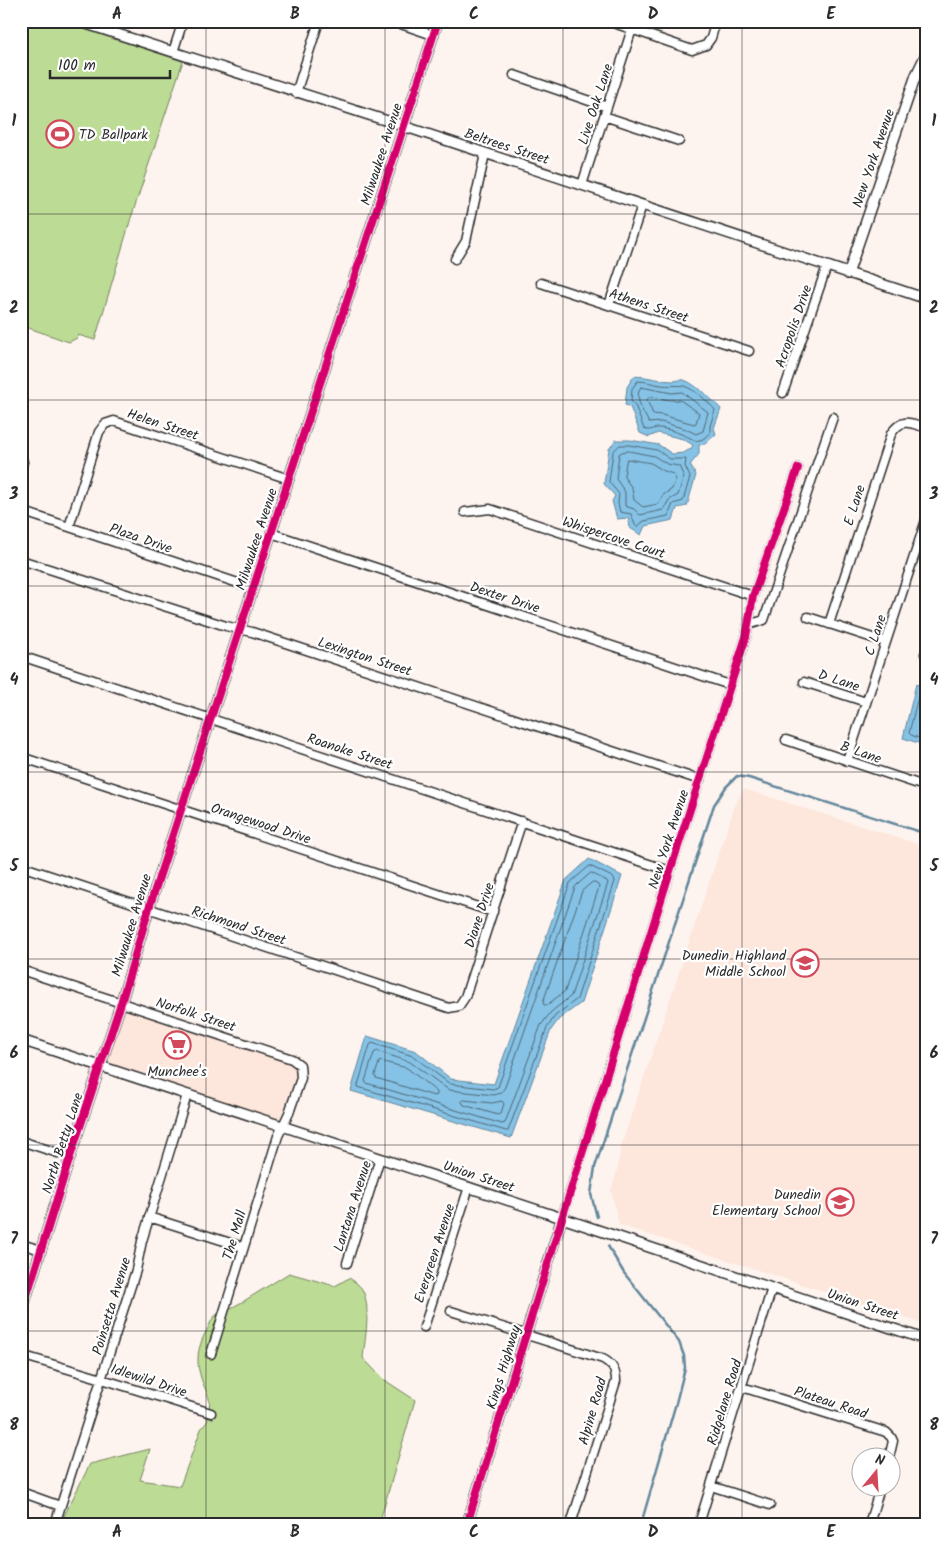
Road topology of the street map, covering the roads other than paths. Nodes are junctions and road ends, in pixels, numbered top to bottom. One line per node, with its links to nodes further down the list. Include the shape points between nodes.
1 (77, 21): 10 (street, Beltrees Street)
2 (183, 21): 10 (street)
3 (319, 21): 13 (street)
4 (392, 21): 9 (street)
5 (438, 21): 9 (street, Milwaukee Avenue)
6 (608, 21): 8 (street)
7 (716, 21): 8 (street, via 706,45 692,50)
8 (632, 29): 14 (street, Live Oak Lane)
9 (433, 35): 16 (street, Milwaukee Avenue)
10 (173, 52): 13 (street, Beltrees Street)
11 (927, 52): 23 (street, New York Avenue, via 916,74)
12 (514, 75): 14 (street)
13 (296, 93): 16 (street, Beltrees Street)
14 (607, 107): 15 (street, Live Oak Lane)
15 (604, 116): 17 (street); 19 (street, Live Oak Lane)
16 (404, 126): 18 (street, Beltrees Street); 34 (street, Milwaukee Avenue)
17 (679, 141)
18 (485, 154): 19 (street, Beltrees Street); 21 (street, via 466,241)
19 (582, 186): 20 (street, Beltrees Street)
20 (642, 205): 22 (street, Beltrees Street); 26 (street)
21 (456, 259)
22 (827, 266): 23 (street, Beltrees Street); 28 (street, Acropolis Drive)
23 (848, 274): 25 (street, Beltrees Street)
24 (541, 283): 26 (street, Athens Street)
25 (927, 300)
26 (609, 305): 27 (street, Athens Street)
27 (749, 351)
28 (783, 393)
29 (833, 417): 45 (street, via 764,620)
30 (927, 428): 44 (street, E Lane, via 904,422 897,425 891,434)
31 (21, 456): 33 (street)
32 (798, 468): 42 (street, New York Avenue)
33 (21, 469)
34 (289, 479): 38 (street, Helen Street, via 114,421 105,424 99,432); 39 (street, Milwaukee Avenue)
35 (21, 511): 38 (street, Plaza Drive)
36 (465, 512): 42 (street, Whispercove Court, via 490,509)
37 (927, 517): 47 (street, C Lane)
38 (69, 527): 41 (street, Plaza Drive)
39 (271, 534): 41 (street, Milwaukee Avenue); 50 (street, Dexter Drive)
40 (21, 560): 46 (street, Lexington Street)
41 (252, 588): 46 (street, Milwaukee Avenue)
42 (753, 596): 45 (street, New York Avenue)
43 (808, 617): 44 (street)
44 (829, 624): 47 (street)
45 (748, 625): 50 (street, New York Avenue)
46 (240, 629): 52 (street, Milwaukee Avenue); 56 (street, Lexington Street)
47 (885, 642): 51 (street, C Lane)
48 (21, 656): 52 (street, Roanoke Street)
49 (804, 682): 51 (street, D Lane)
50 (730, 684): 56 (street, New York Avenue)
51 (866, 702): 55 (street, C Lane)
52 (211, 718): 58 (street, Milwaukee Avenue); 59 (street, Roanoke Street)
53 (786, 740): 55 (street, B Lane)
54 (21, 757): 58 (street, Orangewood Drive)
55 (848, 761): 57 (street, B Lane)
56 (700, 780): 61 (street, New York Avenue)
57 (927, 788)
58 (181, 810): 62 (street, Milwaukee Avenue); 63 (street, Orangewood Drive)
59 (522, 821): 61 (street, Roanoke Street); 63 (street, Diane Drive)
60 (21, 866): 62 (street, Richmond Street)
61 (670, 871): 76 (street, New York Avenue)
62 (149, 908): 65 (street, Milwaukee Avenue); 66 (street, Richmond Street)
63 (493, 912): 66 (street, Diane Drive, via 465,997 459,1006)
64 (21, 970): 65 (street, Norfolk Street)
65 (121, 1003): 68 (street, Milwaukee Avenue); 70 (street, Norfolk Street, via 292,1059 300,1065 301,1078)
66 (449, 1008)
67 (21, 1040): 68 (street, Union Street)
68 (100, 1066): 69 (street, Union Street); 72 (street, North Betty Lane)
69 (186, 1095): 70 (street, Union Street); 75 (street, Poinsetta Avenue)
70 (283, 1126): 73 (street, Union Street); 78 (street, The Mall)
71 (21, 1141): 72 (street)
72 (70, 1158): 79 (street, North Betty Lane)
73 (380, 1158): 74 (street, Union Street); 80 (street, Lantana Avenue)
74 (469, 1187): 76 (street, Union Street); 84 (street, Evergreen Avenue)
75 (149, 1217): 78 (street); 89 (street, Poinsetta Avenue)
76 (562, 1218): 81 (street, Union Street); 85 (street, Kings Highway)
77 (21, 1244): 79 (street)
78 (243, 1248): 87 (street, The Mall)
79 (41, 1250): 83 (street, North Betty Lane)
80 (346, 1263)
81 (772, 1288): 86 (street, Union Street); 90 (street, Ridgelane Road)
82 (451, 1311): 85 (street)
83 (21, 1314)
84 (424, 1327)
85 (526, 1335): 99 (street, Kings Highway); 100 (street, Alpine Road, via 603,1359 614,1367 616,1373)
86 (927, 1340)
87 (211, 1354)
88 (21, 1355): 89 (street, Idlewild Drive)
89 (102, 1379): 91 (street, Idlewild Drive); 97 (street, Poinsetta Avenue)
90 (742, 1387): 92 (street, Plateau Road, via 886,1432 893,1441); 93 (street, Ridgelane Road)
91 (211, 1413)
92 (891, 1448)
93 (711, 1486): 96 (street); 101 (street, Ridgelane Road)
94 (21, 1492): 97 (street)
95 (877, 1498): 102 (street)
96 (770, 1505)
97 (60, 1506): 98 (street, Poinsetta Avenue)
98 (55, 1524)
99 (467, 1524)
100 (572, 1524)
101 (699, 1524)
102 (869, 1524)

